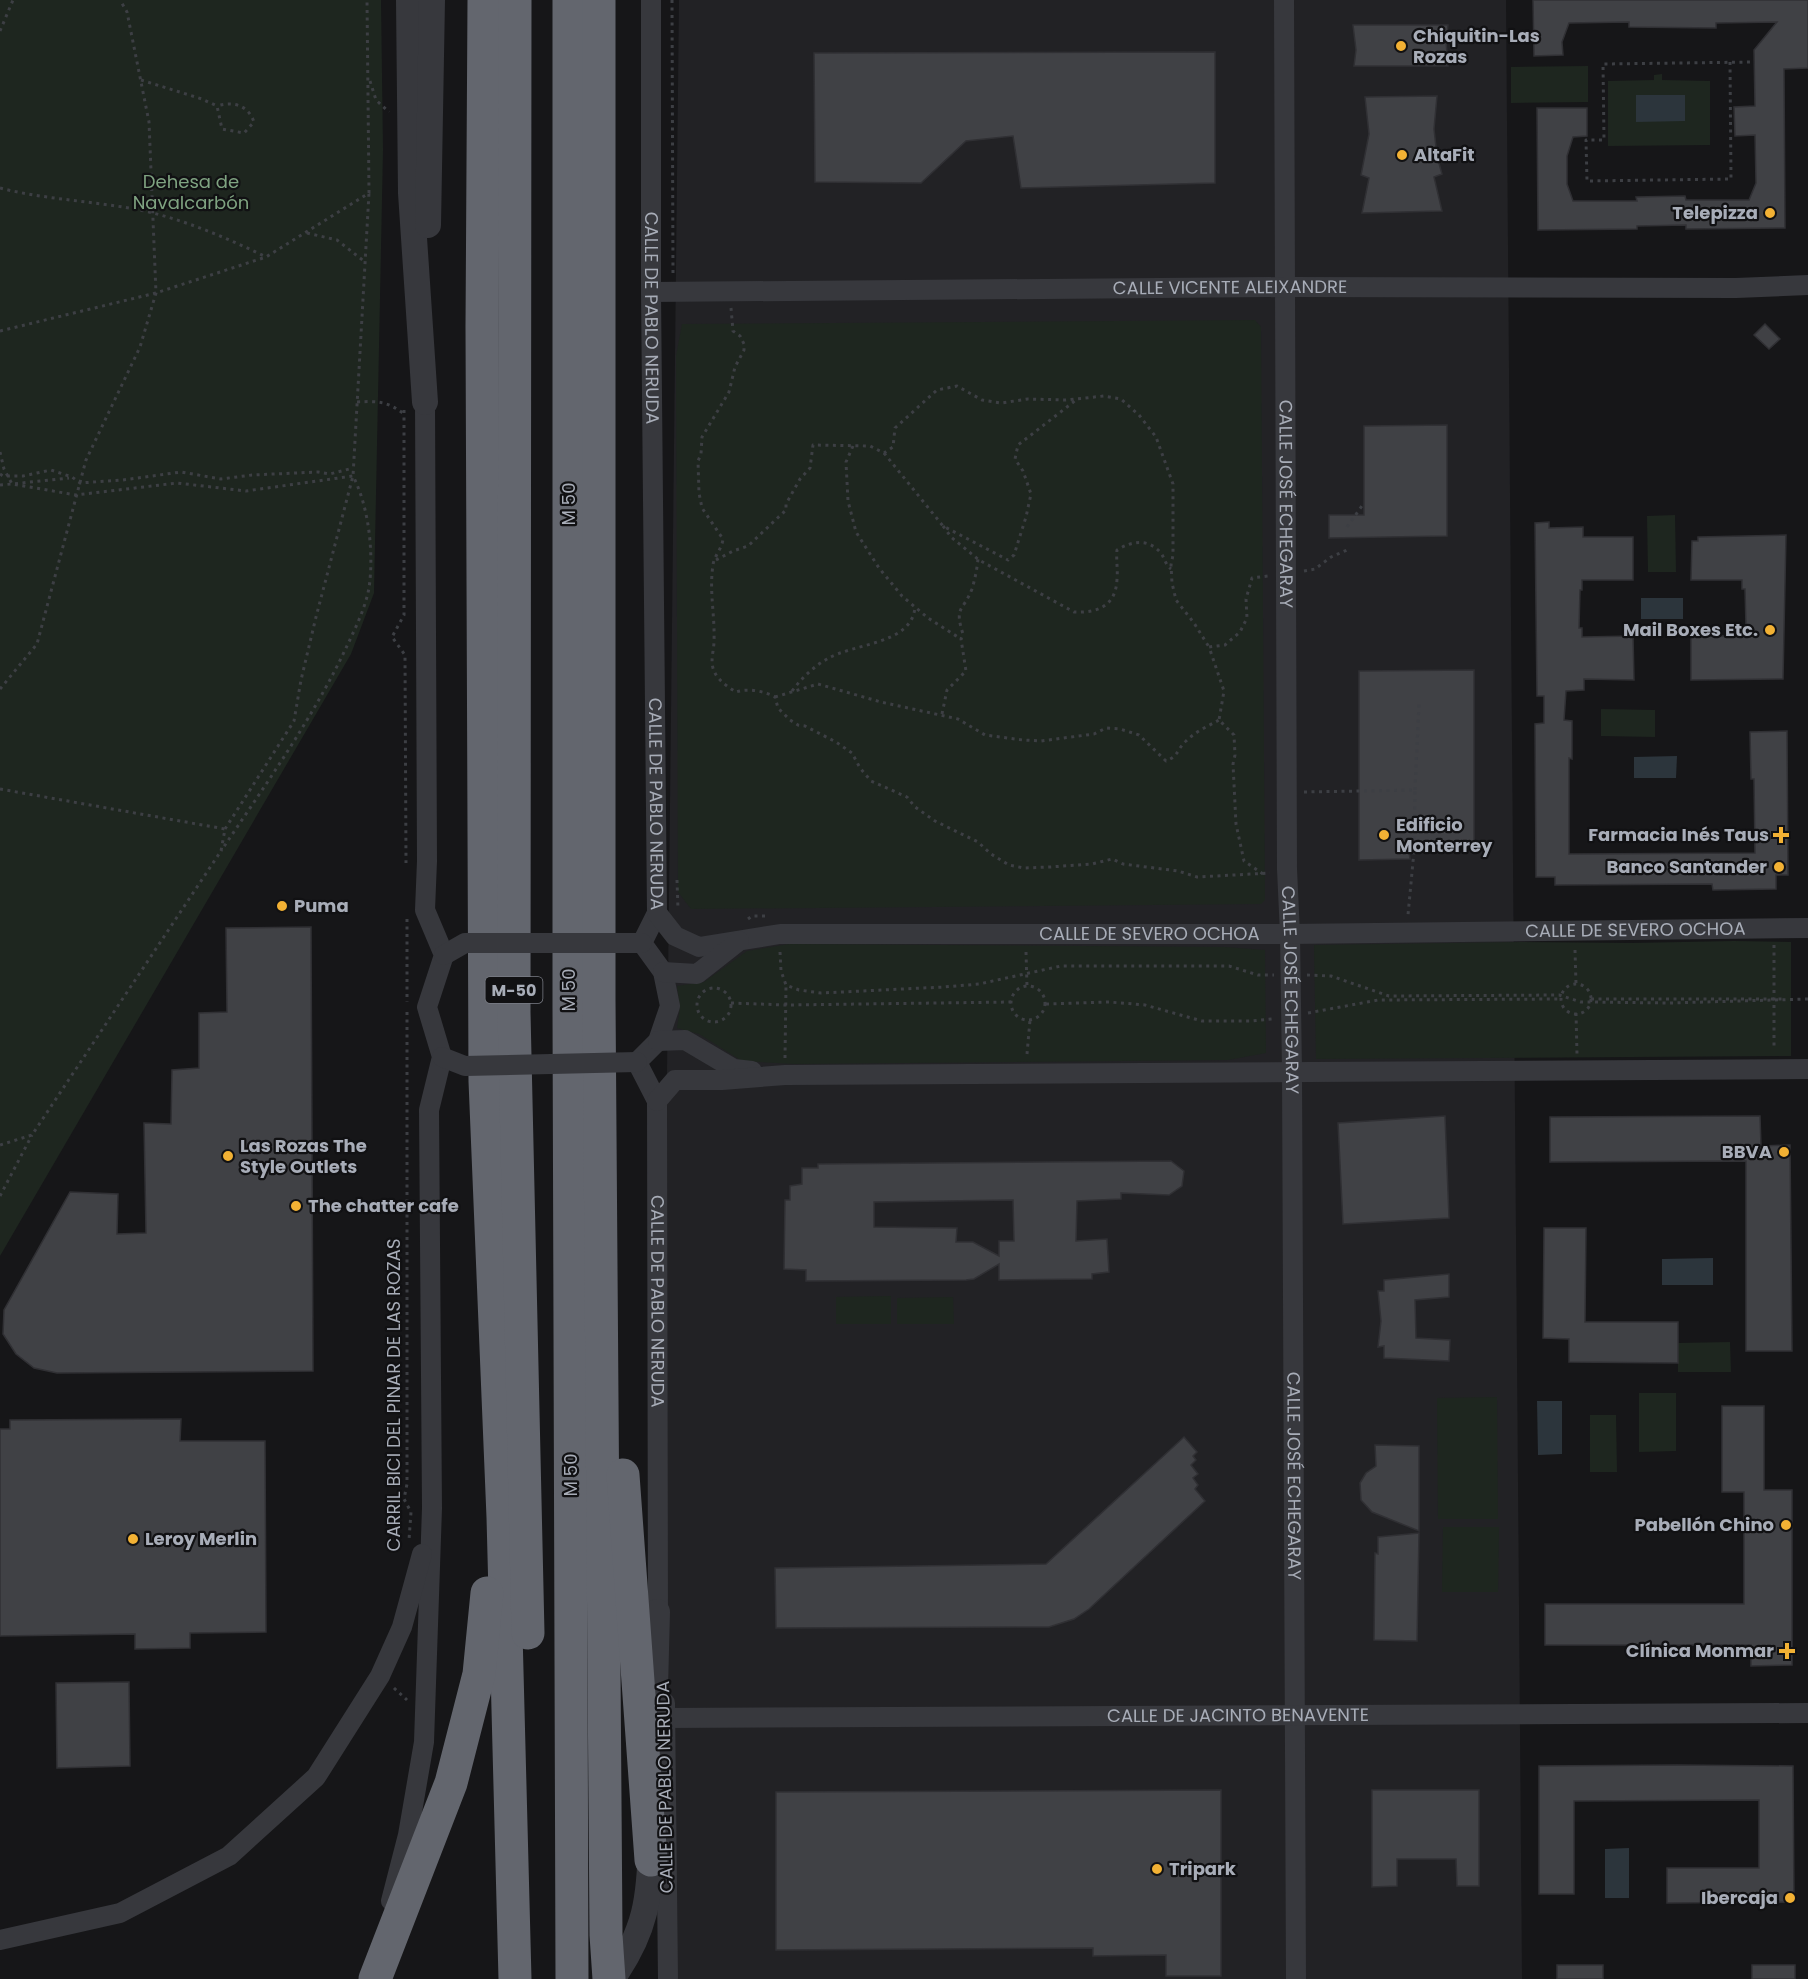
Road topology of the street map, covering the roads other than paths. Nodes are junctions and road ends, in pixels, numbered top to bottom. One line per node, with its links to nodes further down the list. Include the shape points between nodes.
1 (409, 0): 14 (street)
2 (432, 0): 14 (street)
3 (467, 0): 13 (highway, via 466,81)
4 (484, 0): 13 (highway)
5 (515, 0): 40 (highway, M-50, via 514,1012 528,1569)
6 (569, 0): 41 (highway, M 50 / M-50)
7 (599, 0): 30 (highway)
8 (651, 0): 12 (street, CALLE DE PABLO NERUDA)
9 (1284, 0): 11 (street, CALLE JOSÉ ECHEGARAY)
10 (1808, 285): 11 (street, CALLE VICENTE ALEIXANDRE)
11 (1286, 287): 12 (street, CALLE VICENTE ALEIXANDRE); 18 (street, CALLE JOSÉ ECHEGARAY)
12 (651, 292): 15 (street, CALLE DE PABLO NERUDA)
13 (482, 327): 28 (highway)
14 (411, 406): 20 (street, via 427,861 425,910)
15 (657, 913): 17 (street, CALLE DE SEVERO OCHOA, via 675,936 699,947); 19 (street, CALLE DE PABLO NERUDA)
16 (1808, 928): 18 (street, CALLE DE SEVERO OCHOA)
17 (741, 931): 18 (street, CALLE DE SEVERO OCHOA); 21 (street, via 697,974)
18 (1290, 934): 26 (street, CALLE JOSÉ ECHEGARAY)
19 (642, 943): 20 (street, bridge, via 465,943); 21 (street)
20 (444, 955): 23 (street, via 427,1007)
21 (663, 972): 22 (street, via 670,1006)
22 (658, 1041): 24 (street); 27 (street, via 685,1040 735,1069)
23 (442, 1058): 24 (street, bridge, via 465,1066); 31 (street, via 429,1110)
24 (637, 1062): 29 (street, CALLE DE PABLO NERUDA)
25 (1808, 1069): 26 (street)
26 (1292, 1072): 27 (street); 34 (street, CALLE JOSÉ ECHEGARAY)
27 (784, 1075): 29 (street, via 675,1080)
28 (485, 1081): 38 (highway, via 480,1256 487,1599 479,1674 451,1783); 39 (highway, via 503,1517)
29 (657, 1101): 32 (street, CALLE DE PABLO NERUDA)
30 (600, 1172): 36 (highway); 42 (highway, via 606,1935)
31 (431, 1519): 37 (street, via 402,1627 380,1676 316,1777 229,1856 120,1913); 38 (street, via 424,1742 408,1835)
32 (657, 1612): 35 (street, CALLE DE PABLO NERUDA); 36 (street)
33 (1808, 1713): 34 (street, CALLE DE JACINTO BENAVENTE)
34 (1295, 1715): 35 (street, CALLE DE JACINTO BENAVENTE); 44 (street, CALLE JOSÉ ECHEGARAY)
35 (666, 1718): 43 (street, CALLE DE PABLO NERUDA)
36 (651, 1860): 42 (street, via 647,1902 638,1935)
37 (0, 1940)
38 (374, 1979)
39 (515, 1979)
40 (529, 1979)
41 (572, 1979)
42 (610, 1979)
43 (668, 1979)
44 (1296, 1979)

